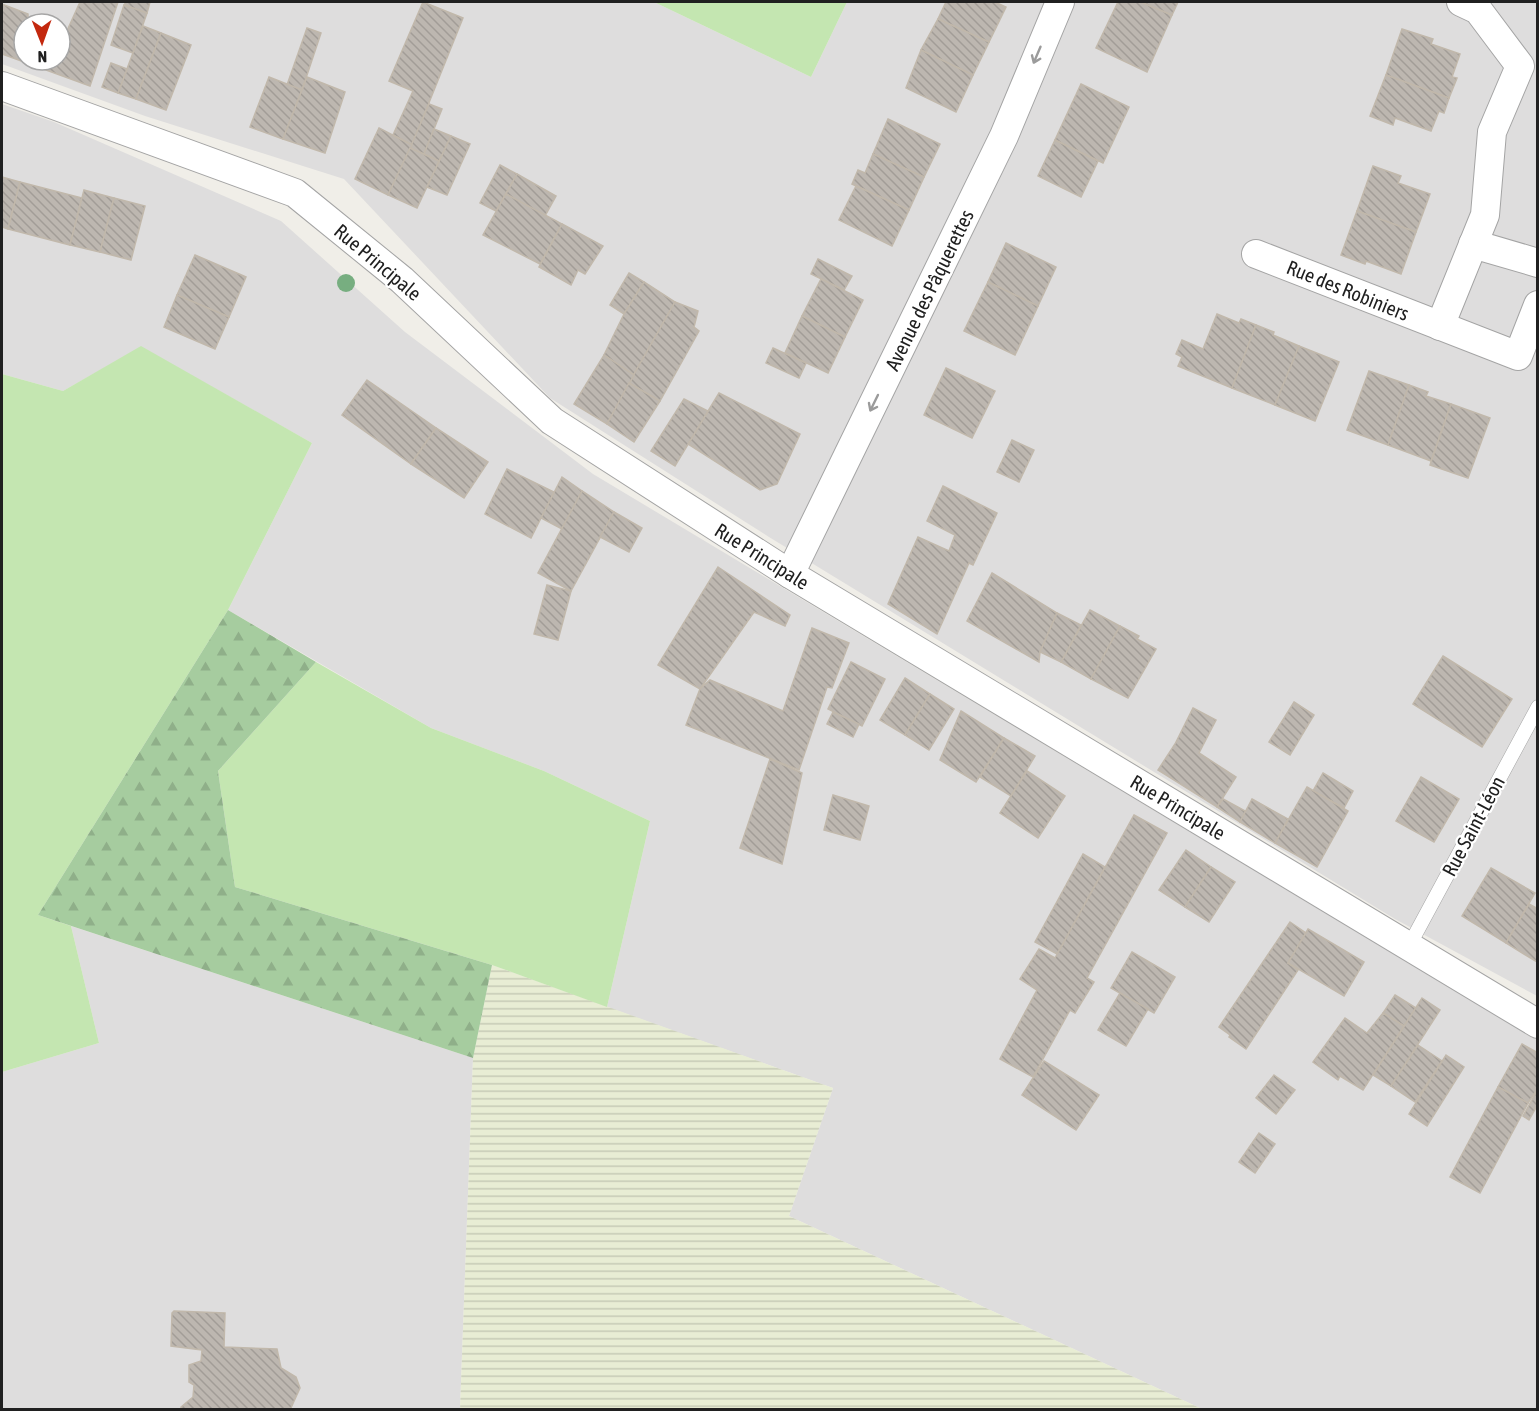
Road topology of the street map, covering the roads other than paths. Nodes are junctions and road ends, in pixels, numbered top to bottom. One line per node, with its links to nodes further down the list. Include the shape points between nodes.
1 (1060, 2): 9 (street, Avenue des Pâquerettes, one-way to 9, via 1004,136)
2 (1461, 2): 4 (street, via 1478,10 1520,66 1492,132 1485,214)
3 (2, 86): 9 (street, Rue Principale, via 295,193 402,280 552,421)
4 (1473, 244): 6 (street); 8 (street)
5 (1256, 254): 8 (street, Rue des Robiniers)
6 (1538, 263)
7 (1538, 305): 8 (street, Rue des Robiniers, via 1518,356)
8 (1440, 326)
9 (790, 574): 11 (street, Rue Principale)
10 (1538, 707): 11 (lane, Rue Saint-Léon)
11 (1409, 946): 12 (street, Rue Principale)
12 (1538, 1024)

